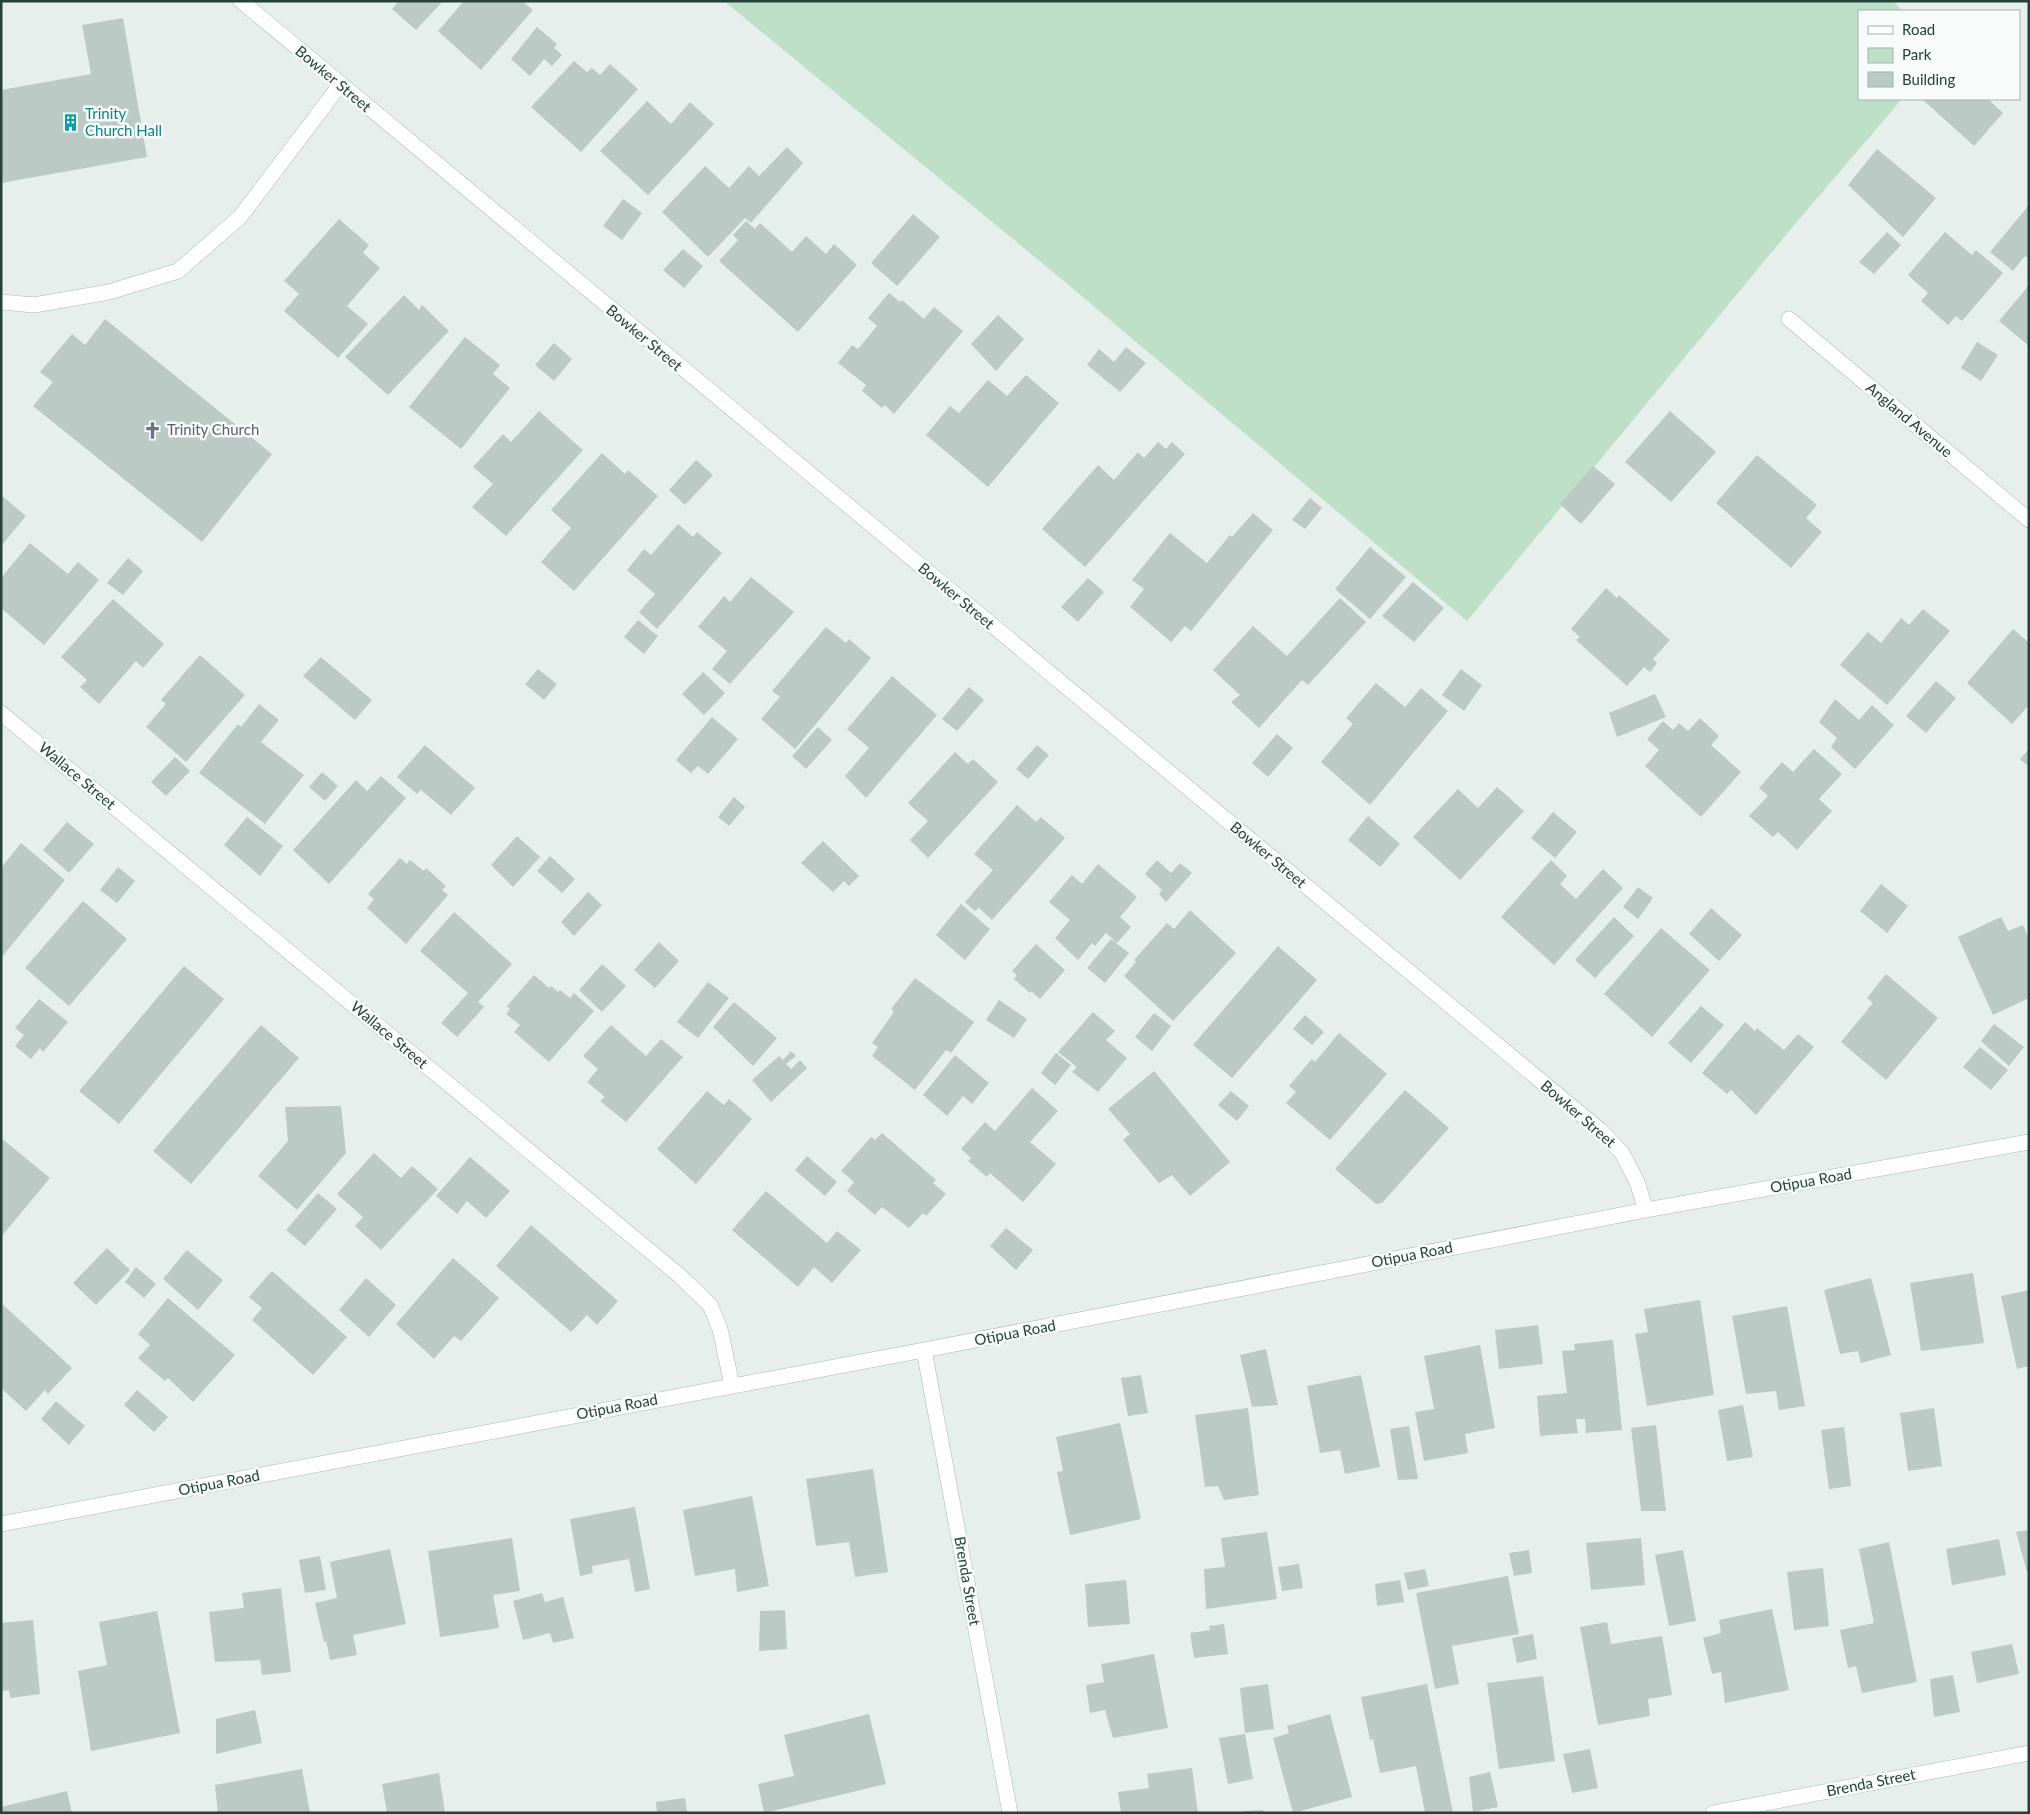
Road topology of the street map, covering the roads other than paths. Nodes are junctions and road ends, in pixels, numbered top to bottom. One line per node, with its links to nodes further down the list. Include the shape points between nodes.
1 (240, 1): 2 (street, Bowker Street)
2 (340, 85): 3 (street, via 240,218 178,270 109,292 34,305); 8 (street, Bowker Street, via 1601,1131 1622,1153 1637,1182)
3 (1, 302)
4 (1789, 319): 5 (street, Angland Avenue)
5 (2029, 520)
6 (1, 713): 10 (street, Wallace Street, via 680,1276 710,1305 720,1329)
7 (2029, 1142): 8 (street, Otipua Road)
8 (1646, 1210): 9 (street, Otipua Road)
9 (924, 1350): 10 (street, Otipua Road); 13 (street, Brenda Street)
10 (732, 1386): 11 (street, Otipua Road)
11 (1, 1524)
12 (2029, 1753): 14 (street, Brenda Street)
13 (1010, 1813)
14 (1713, 1813)

